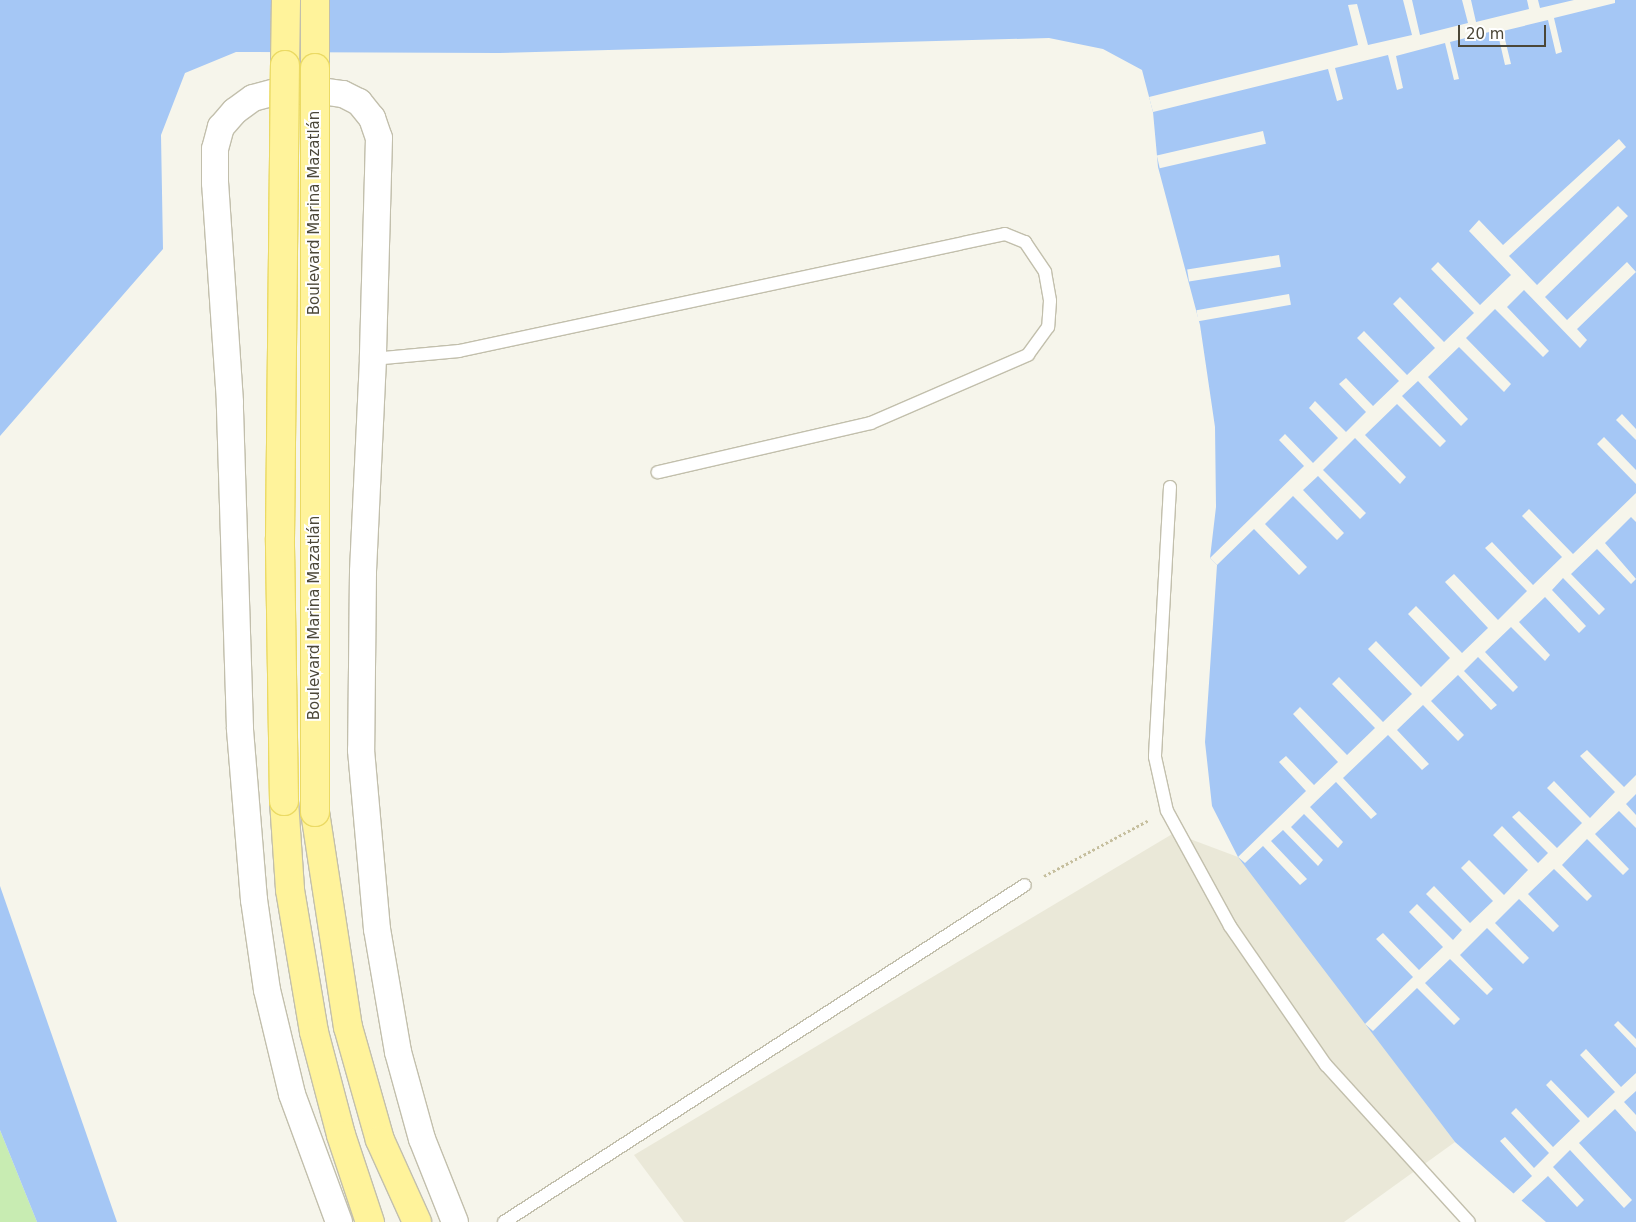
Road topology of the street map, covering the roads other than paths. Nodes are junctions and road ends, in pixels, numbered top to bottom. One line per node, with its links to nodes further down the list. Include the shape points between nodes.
1 (286, 0): 8 (main road, Boulevard Marina Mazatlán, bridge, via 280,528 284,801 290,890 314,1032 341,1135)
2 (315, 0): 9 (main road, Boulevard Marina Mazatlán, bridge, via 315,812 348,1027 380,1140)
3 (373, 360): 4 (lane, via 459,351 1005,234 1025,242 1045,272 1050,301 1048,327 1028,355 871,423); 7 (street, via 379,138 372,118 359,102 343,94 314,90 276,92 253,98 235,111 222,127 215,149 230,402 246,832 267,990 292,1094); 10 (street, via 363,572 361,730 370,857 377,929 398,1052 422,1139)
4 (658, 472)
5 (1170, 487): 12 (lane, via 1155,757 1167,811 1230,926 1326,1065)
6 (1026, 886): 11 (lane)
7 (338, 1222)
8 (370, 1222)
9 (417, 1222)
10 (455, 1222)
11 (504, 1222)
12 (1469, 1222)

